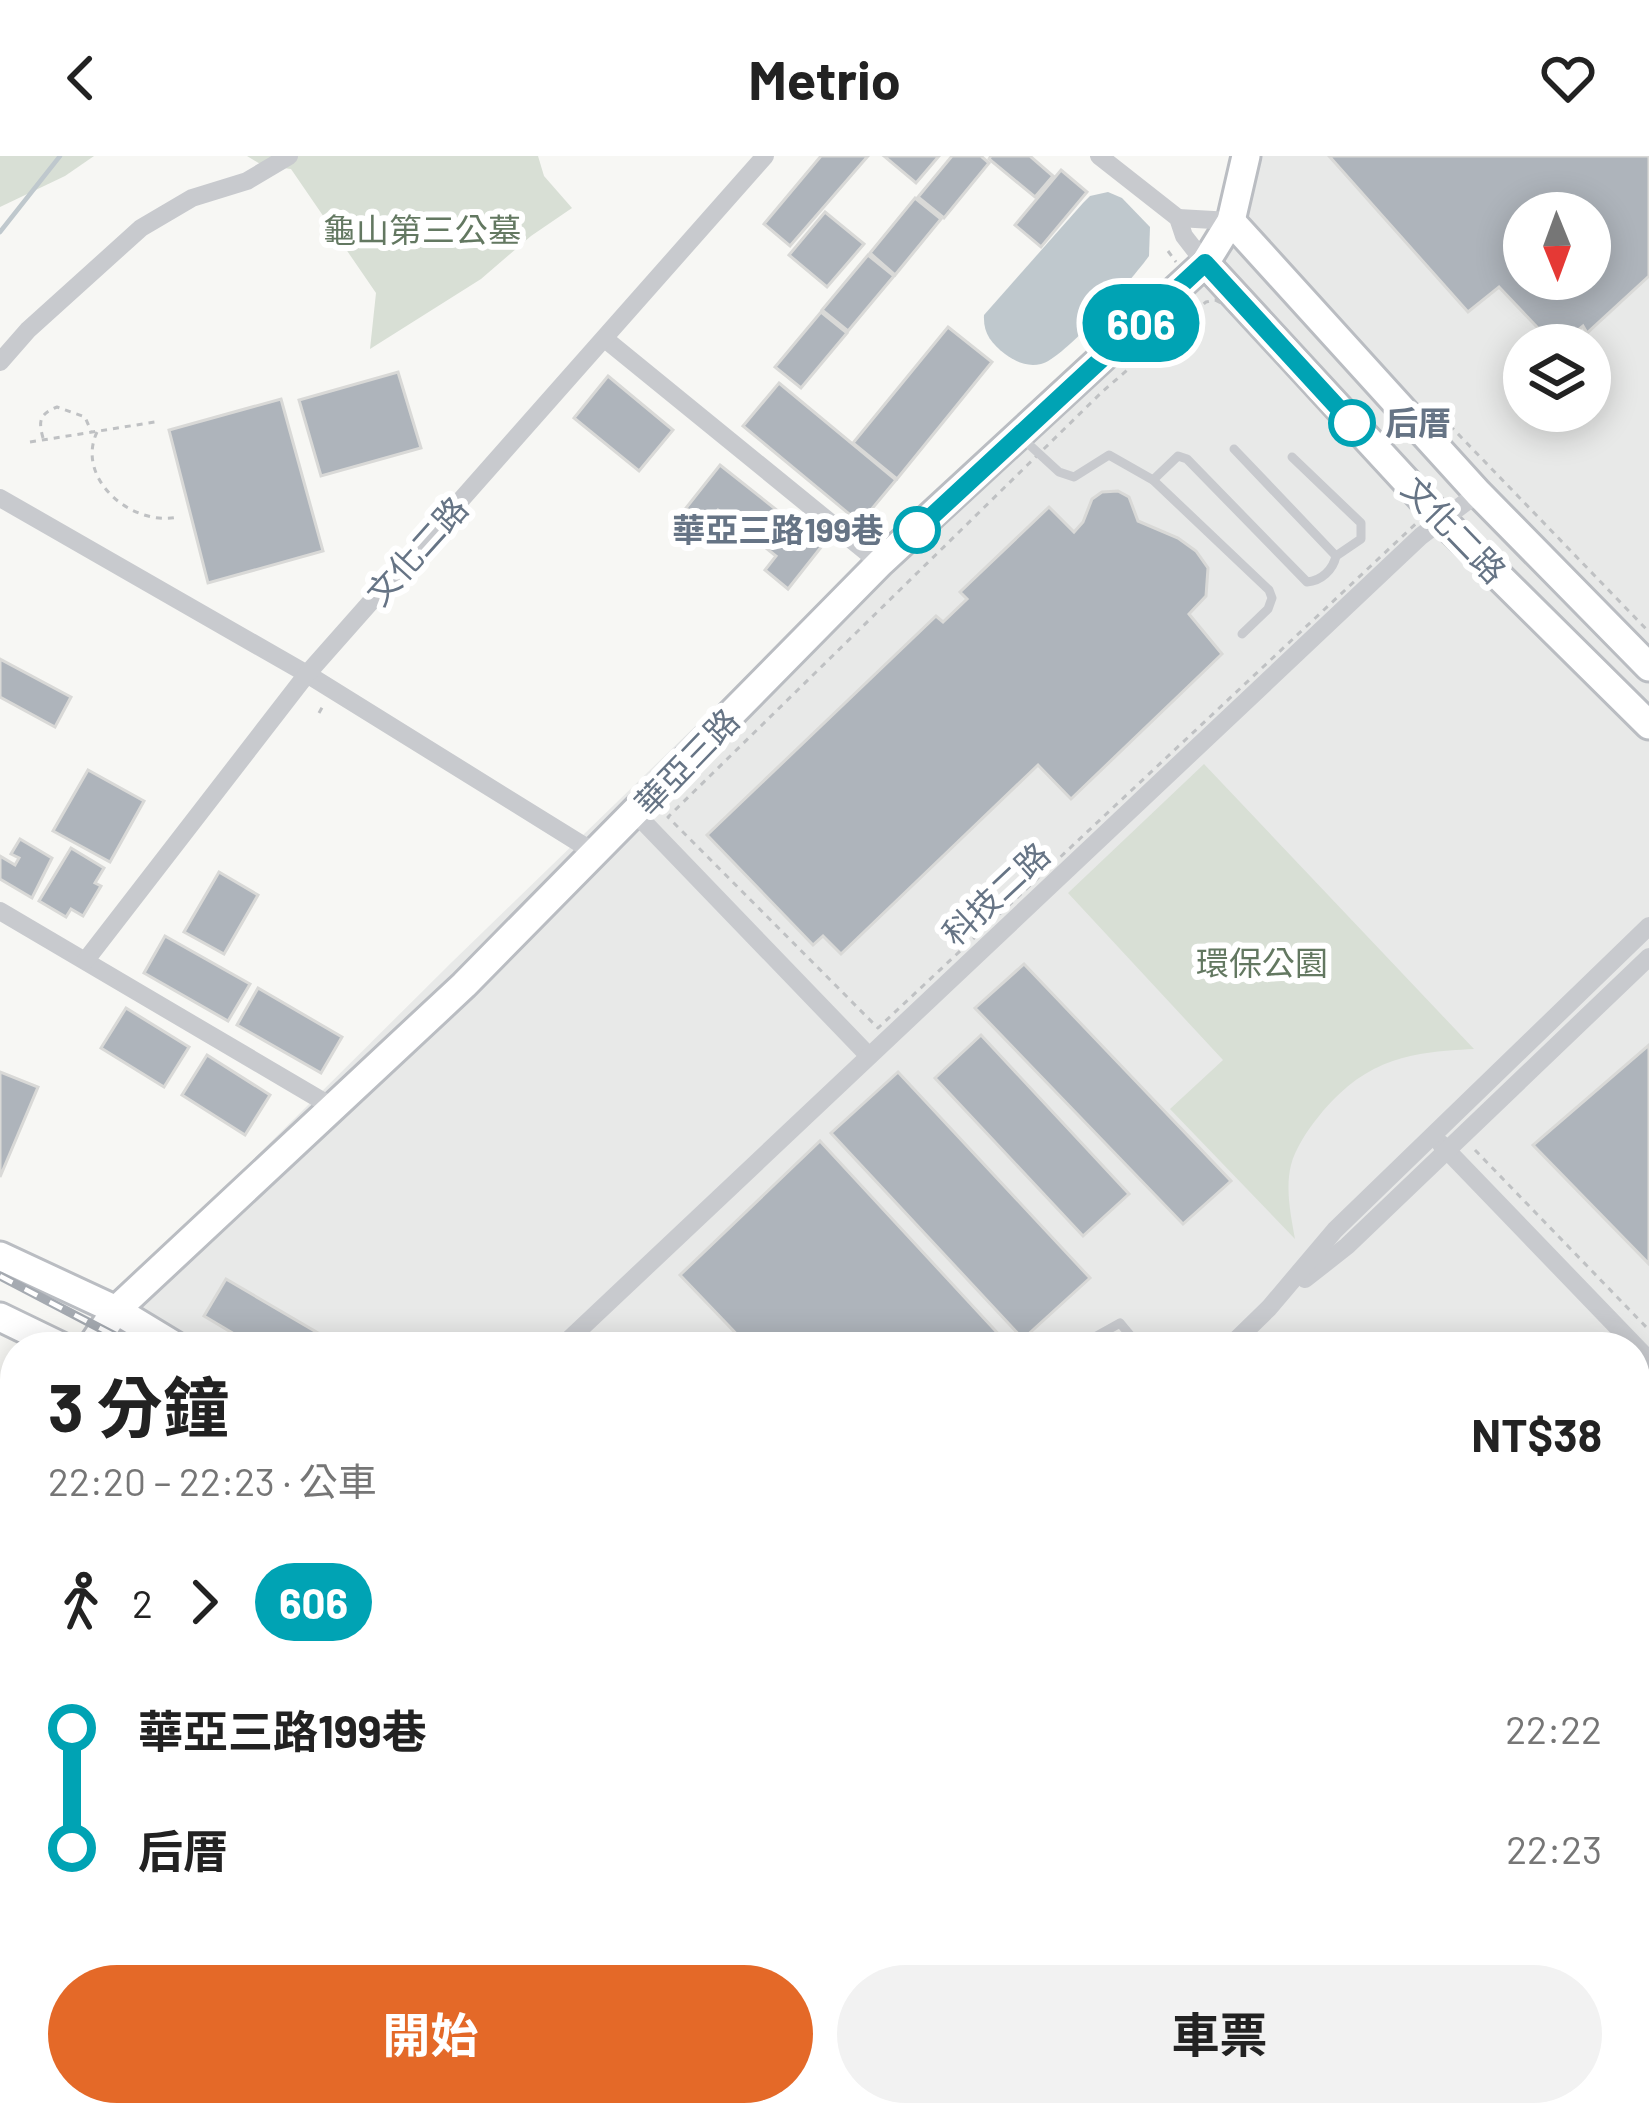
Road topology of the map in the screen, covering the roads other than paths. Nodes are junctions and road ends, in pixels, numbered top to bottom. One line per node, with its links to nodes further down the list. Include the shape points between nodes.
1 (289, 156): 9 (street, via 141,228)
2 (765, 156): 8 (street, 文化二路)
3 (1099, 156): 5 (street, 文化二路)
4 (1246, 156): 6 (street, 華亞三路)
5 (1178, 218): 6 (street); 7 (street, 文化二路)
6 (1231, 221): 7 (street, 華亞三路); 14 (street, 文化二路)
7 (1205, 263): 10 (street, 華亞三路); 16 (street, 文化二路)
8 (605, 339): 18 (street); 21 (street, 文化二路)
9 (0, 362)
10 (1029, 444): 13 (lane, via 1074,477 1109,455); 18 (street, 華亞三路)
11 (1234, 449): 17 (lane)
12 (1292, 457): 17 (lane, via 1361,523 1361,539)
13 (1153, 480): 17 (lane, via 1178,456 1187,459 1307,582 1334,567); 19 (lane, via 1269,590 1268,609)
14 (1478, 493): 16 (street, 科技二路); 20 (street, 文化二路)
15 (0, 498): 21 (street)
16 (1441, 519): 22 (street, 文化二路); 29 (street, 科技二路)
17 (1336, 556)
18 (880, 563): 23 (street, 華亞三路)
19 (1242, 634)
20 (1649, 667)
21 (308, 674): 24 (street); 28 (street, 文化二路)
22 (1649, 724)
23 (636, 814): 24 (street, 華亞三路); 29 (street)
24 (597, 854): 30 (street, 華亞三路)
25 (0, 911): 28 (street)
26 (1649, 926): 31 (street)
27 (1649, 957): 31 (street)
28 (86, 960): 30 (street)
29 (869, 1056): 38 (street, 科技二路)
30 (331, 1106): 33 (street, 華亞三路)
31 (1440, 1144): 39 (street, via 1347,1246); 40 (street)
32 (0, 1256): 33 (street)
33 (116, 1310): 36 (street, 華亞三路); 37 (street)
34 (0, 1317): 35 (street)
35 (31, 1332)
36 (101, 1332)
37 (152, 1332)
38 (578, 1332)
39 (1244, 1332)
40 (1622, 1332)

